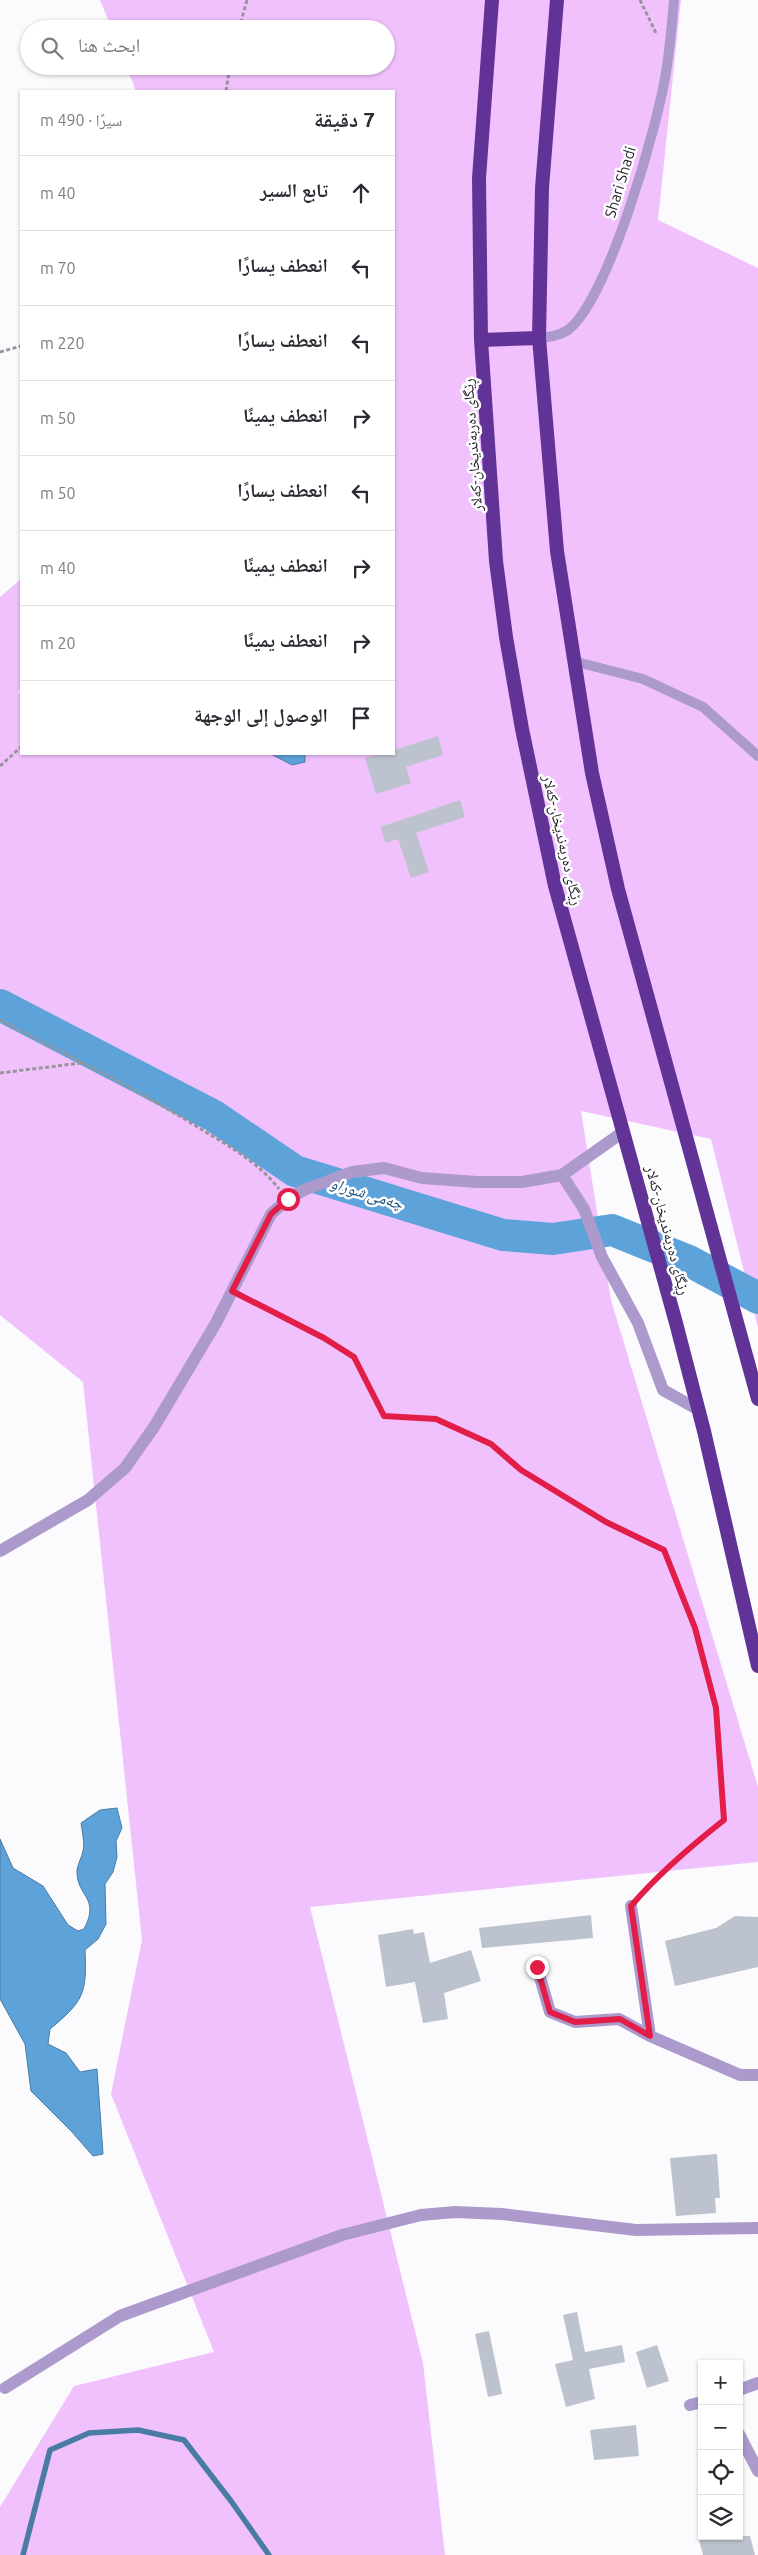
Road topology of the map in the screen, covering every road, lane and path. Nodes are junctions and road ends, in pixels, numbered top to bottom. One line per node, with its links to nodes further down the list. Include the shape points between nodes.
1 (248, 0): 6 (path)
2 (492, 0): 11 (highway, ڕێگای دەربەندیخان-کەلار, via 479,178)
3 (557, 0): 10 (highway, via 542,188)
4 (640, 0): 7 (path)
5 (674, 0): 7 (lane, Shari Shadi)
6 (242, 20)
7 (668, 56): 10 (lane, Shari Shadi, via 659,104 630,202 592,300 573,325 559,335)
8 (229, 75): 9 (path)
9 (226, 90)
10 (539, 338): 11 (highway); 14 (highway, via 557,551)
11 (481, 340): 21 (highway, ڕێگای دەربەندیخان-کەلار, via 496,561 522,729 555,886)
12 (20, 346): 13 (path)
13 (0, 352)
14 (573, 661): 16 (lane, via 643,680 703,707); 25 (highway, via 592,773 618,889)
15 (20, 748): 17 (path)
16 (758, 756)
17 (0, 766)
18 (0, 1020): 19 (path)
19 (81, 1063): 20 (path); 23 (path, via 180,1115 232,1148 270,1176)
20 (0, 1073)
21 (623, 1132): 22 (street); 26 (highway, ڕێگای دەربەندیخان-کەلار)
22 (562, 1175): 23 (street, via 522,1182 477,1182 422,1178 384,1168 352,1172); 26 (street, via 584,1209 602,1257 638,1323 663,1390)
23 (288, 1199): 24 (street, via 271,1214)
24 (232, 1291): 27 (street, via 154,1427 125,1468 88,1500); 29 (path, via 354,1357 384,1416 436,1419 491,1444 521,1470 606,1522 664,1550 695,1628 716,1708 724,1820 690,1847)
25 (758, 1399)
26 (699, 1410): 28 (highway, ڕێگای دەربەندیخان-کەلار)
27 (0, 1551)
28 (758, 1666)
29 (631, 1906): 31 (street)
30 (537, 1967): 31 (street, via 550,2012 575,2022 620,2019)
31 (650, 2036): 32 (street, via 740,2075)
32 (758, 2075)
33 (758, 2228): 35 (street, via 636,2230 502,2214 455,2212 421,2215 342,2234 120,2316)
34 (758, 2383): 36 (street)
35 (5, 2388)
36 (743, 2389)
37 (743, 2442): 38 (street)
38 (758, 2471)

